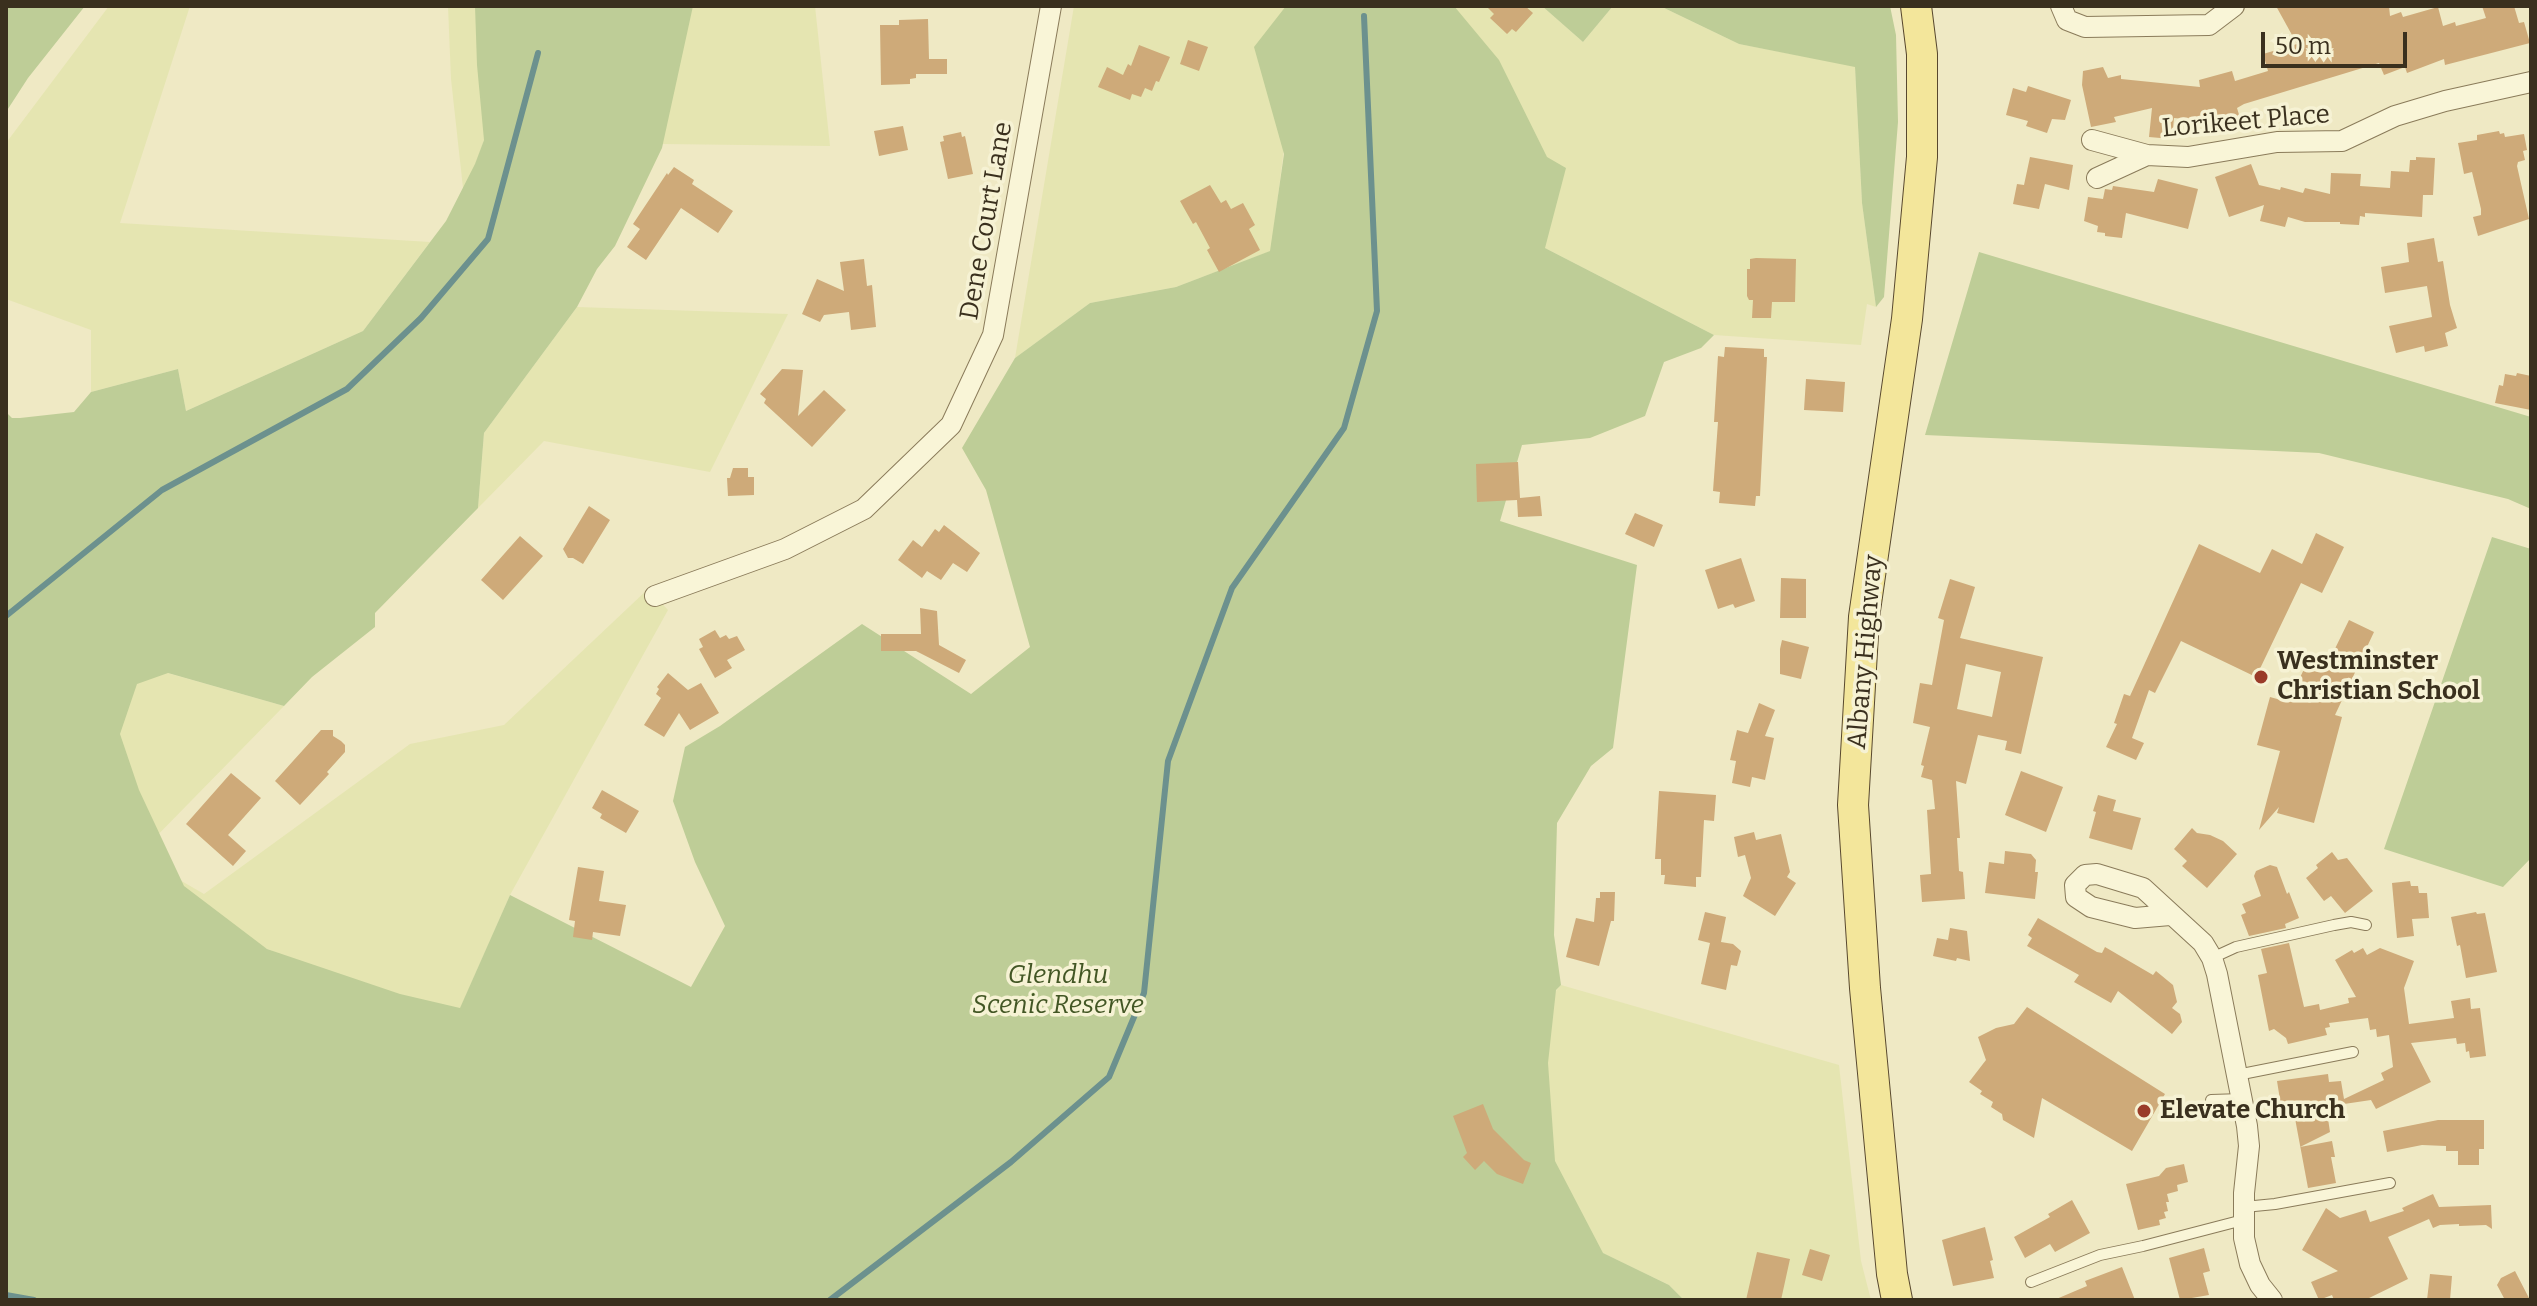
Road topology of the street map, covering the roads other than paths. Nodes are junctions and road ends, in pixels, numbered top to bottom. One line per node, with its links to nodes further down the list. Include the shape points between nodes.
1 (1051, 6): 9 (street, Dene Court Lane, via 993,335 951,425 864,509 785,549)
2 (1916, 6): 20 (main road, Albany Highway, via 1922,54 1922,157 1907,319 1864,617 1853,805 1865,988)
3 (2061, 6): 4 (street, via 2067,20 2085,27 2209,25)
4 (2234, 6)
5 (2531, 82): 7 (street, Lorikeet Place, via 2395,116 2342,141 2277,142 2188,157)
6 (2092, 140): 7 (street, Lorikeet Place)
7 (2147, 155): 8 (street, Lorikeet Place)
8 (2097, 178)
9 (655, 596)
10 (2170, 915): 12 (street, via 2203,943)
11 (2366, 925): 12 (lane, via 2334,925 2236,947)
12 (2212, 958): 14 (street)
13 (2353, 1052): 14 (lane)
14 (2237, 1075): 15 (street)
15 (2242, 1099): 16 (lane); 18 (street, via 2249,1146)
16 (2211, 1100)
17 (2390, 1183): 18 (lane)
18 (2243, 1213): 19 (lane, via 2100,1255); 21 (street, via 2250,1264)
19 (2031, 1282)
20 (1897, 1300)
21 (2272, 1300)

